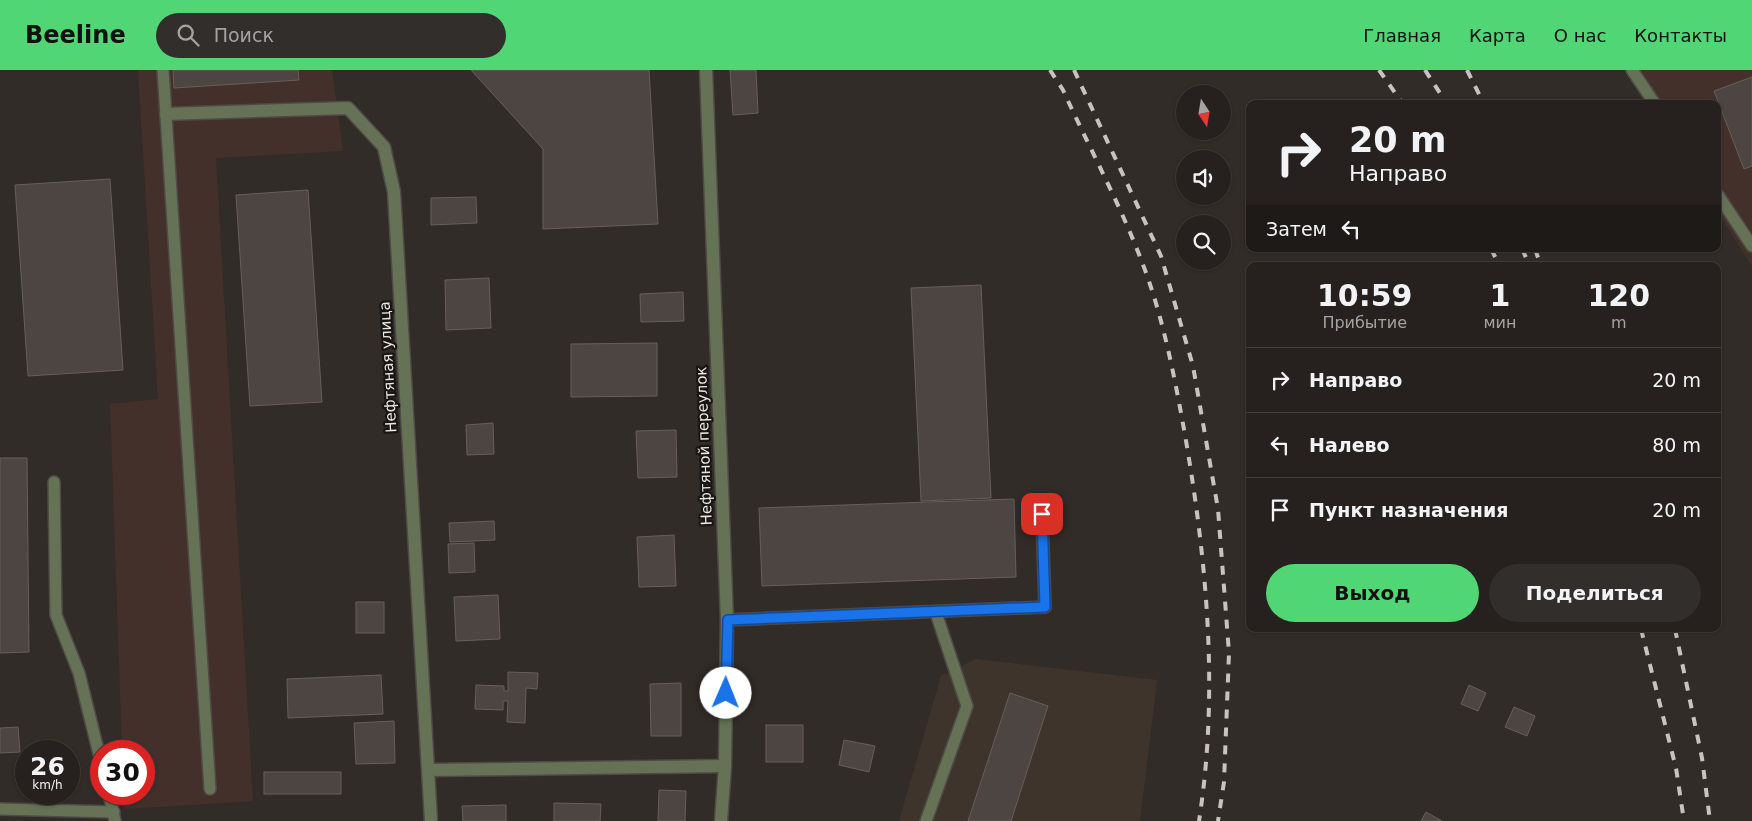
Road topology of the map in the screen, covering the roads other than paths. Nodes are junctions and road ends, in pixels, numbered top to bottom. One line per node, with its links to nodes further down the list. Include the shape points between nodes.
1 (163, 70): 5 (lane)
2 (706, 70): 11 (street, Нефтяной переулок)
3 (1632, 70): 4 (lane)
4 (1652, 100)
5 (166, 114): 14 (street, Нефтяная улица, via 348,108 384,147 394,192); 15 (lane)
6 (1721, 200): 7 (lane)
7 (1752, 246)
8 (54, 482): 12 (lane, via 56,615 78,673)
9 (1042, 514): 10 (lane, via 1045,607)
10 (936, 613): 11 (lane); 20 (lane, via 967,706)
11 (728, 620): 13 (street, Нефтяной переулок)
12 (95, 740)
13 (725, 766): 14 (street); 19 (street, Нефтяной переулок)
14 (429, 770): 18 (street, Нефтяная улица)
15 (210, 789)
16 (0, 809): 17 (lane)
17 (115, 817)
18 (431, 821)
19 (721, 821)
20 (926, 821)

